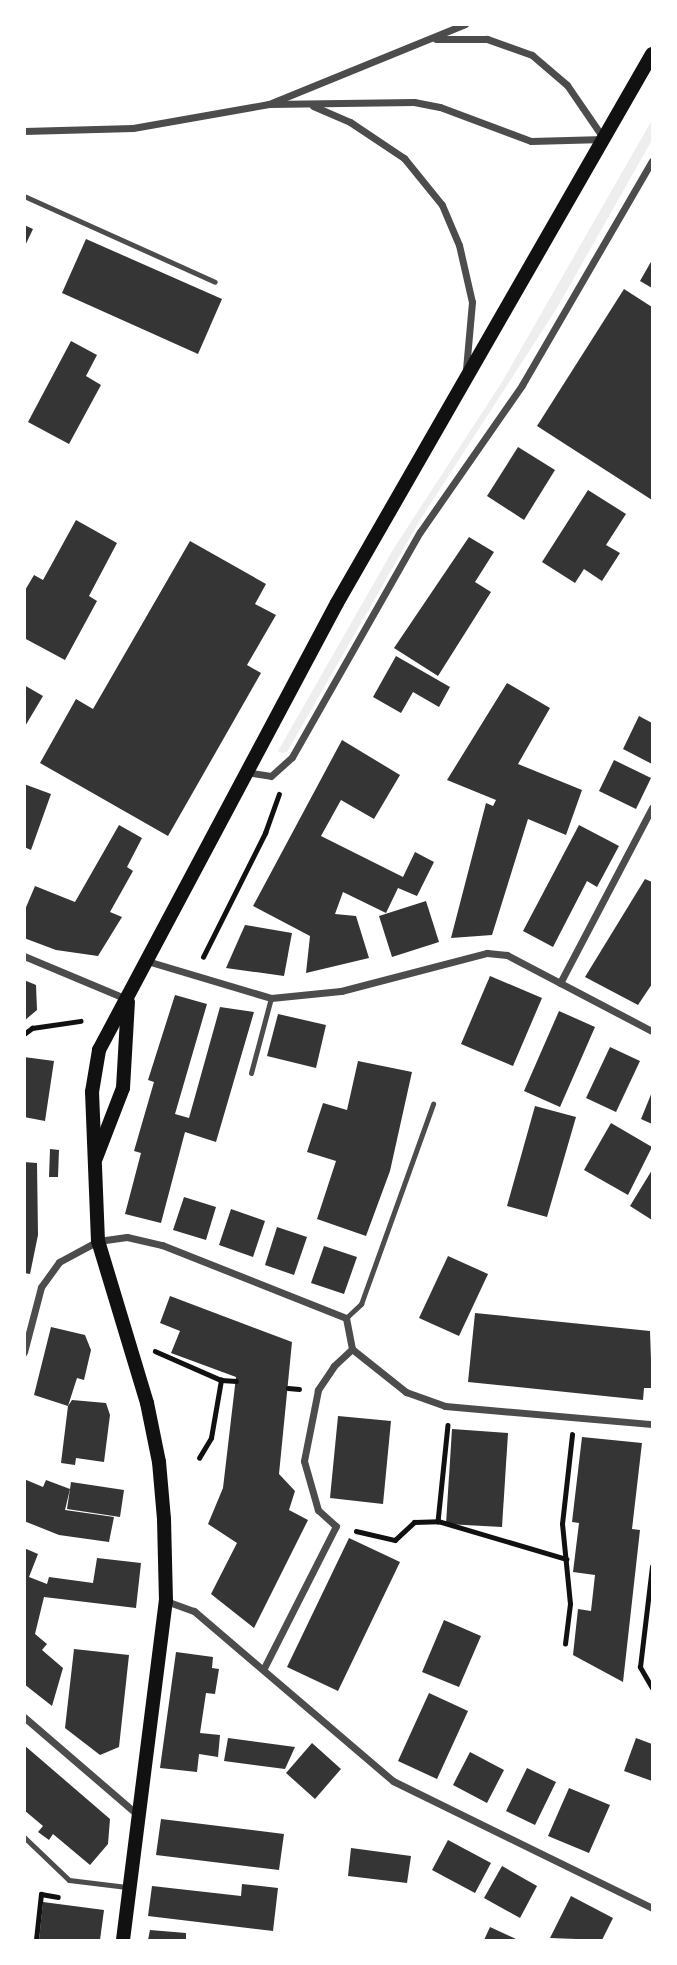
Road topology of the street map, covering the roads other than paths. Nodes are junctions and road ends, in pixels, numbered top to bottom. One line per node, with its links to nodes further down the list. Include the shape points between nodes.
1 (465, 24): 2 (street)
2 (436, 39): 4 (street); 7 (street, via 487,39 532,55 567,85)
3 (653, 54): 7 (main road)
4 (269, 104): 5 (street); 6 (street, via 180,122)
5 (312, 106): 7 (street, via 414,102 531,141); 11 (street, via 350,122 404,158 442,205 459,245 472,302)
6 (24, 131)
7 (604, 139): 11 (main road)
8 (653, 161): 12 (street, via 522,385 420,532 292,757 271,776)
9 (24, 196): 10 (lane)
10 (215, 282)
11 (463, 386): 12 (main road)
12 (246, 772): 15 (main road)
13 (653, 808): 16 (street)
14 (24, 956): 18 (street)
15 (147, 961): 17 (street); 18 (main road)
16 (559, 983): 17 (street, via 507,956 487,953 341,991); 19 (street)
17 (271, 998): 20 (lane)
18 (128, 1000): 22 (main road, via 123,1088); 22 (main road, via 112,1023 95,1066)
19 (653, 1031)
20 (251, 1073)
21 (433, 1104): 24 (lane, via 361,1304)
22 (93, 1166): 23 (main road)
23 (98, 1241): 24 (street, via 127,1237 162,1245); 26 (street, via 59,1262 41,1287); 28 (main road, via 129,1336 159,1462)
24 (346, 1318): 25 (street)
25 (352, 1349): 27 (street, via 406,1392 450,1407); 29 (street, via 318,1390 304,1461 318,1510 335,1526)
26 (24, 1352)
27 (653, 1424)
28 (166, 1601): 29 (street, via 194,1611); 31 (main road)
29 (264, 1668): 34 (street, via 393,1781)
30 (24, 1717): 31 (street)
31 (139, 1815): 33 (main road)
32 (24, 1837): 33 (lane, via 69,1880)
33 (130, 1887): 35 (main road)
34 (653, 1908)
35 (123, 1941)

